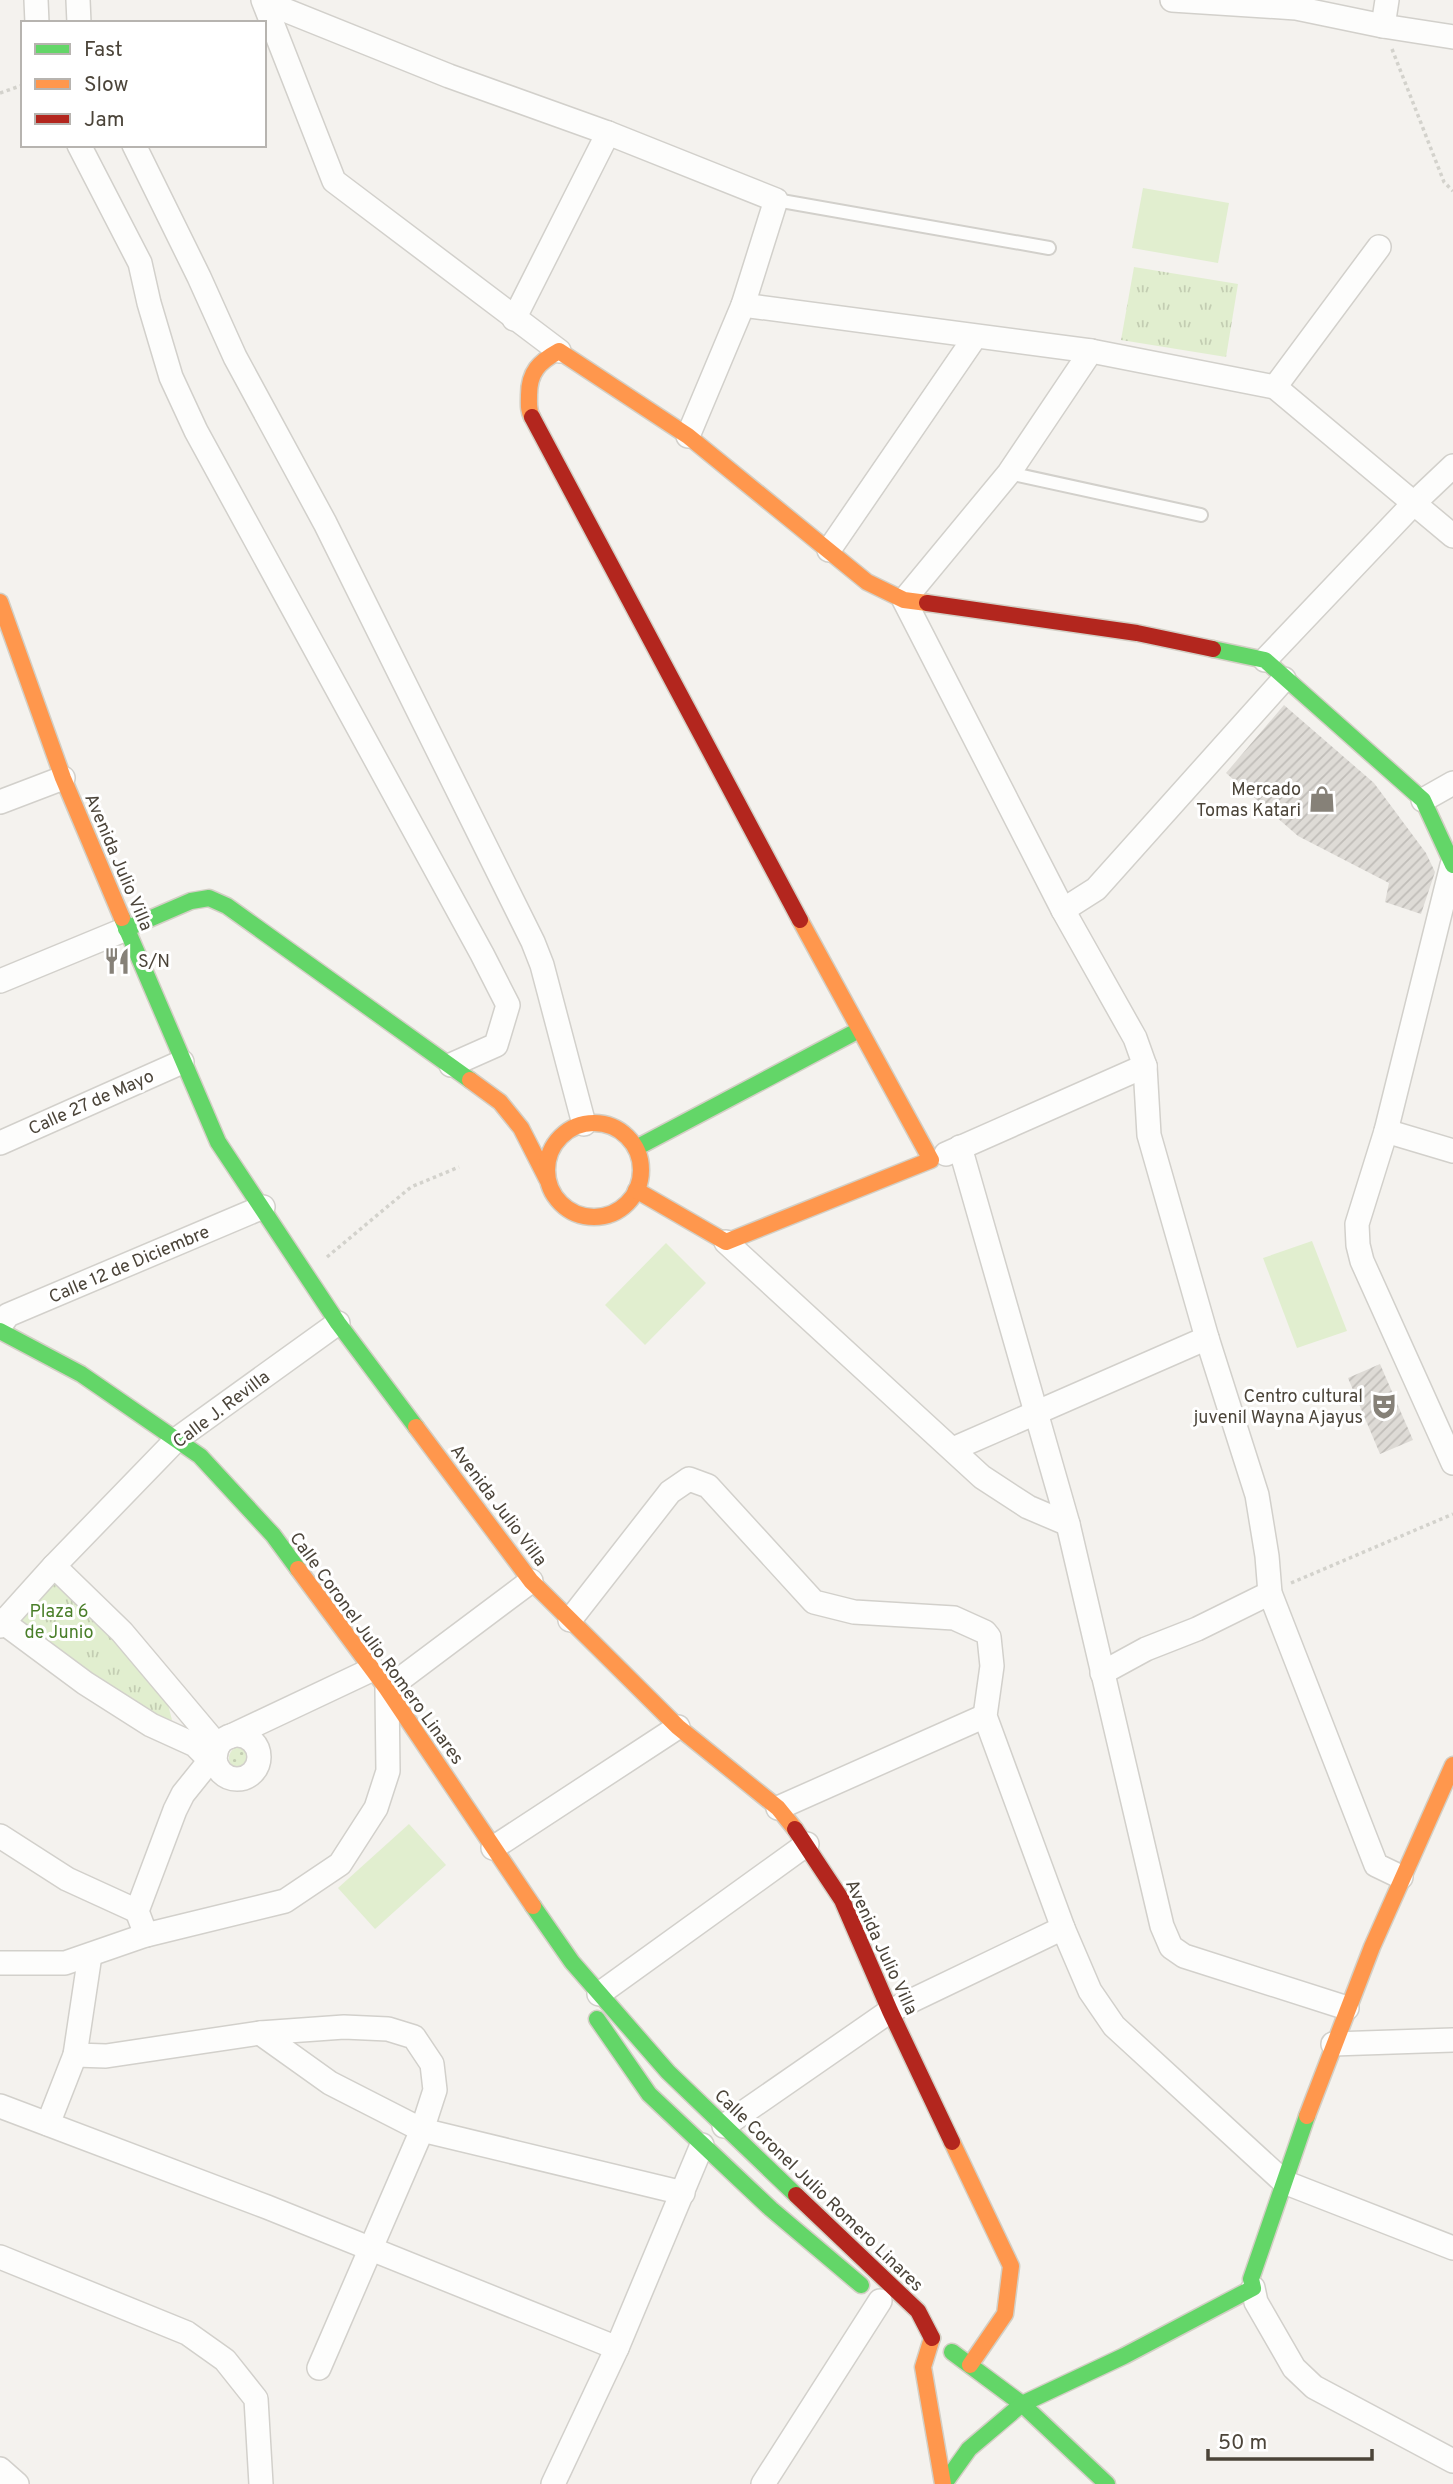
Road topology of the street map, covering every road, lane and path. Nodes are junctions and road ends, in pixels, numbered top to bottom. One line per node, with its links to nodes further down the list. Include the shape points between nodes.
1 (36, 0): 6 (street)
2 (78, 0): 7 (street)
3 (1172, 0): 8 (street, via 1296,8)
4 (1387, 0): 8 (street)
5 (264, 1): 12 (street, via 449,76); 20 (street, via 334,181)
6 (37, 21)
7 (79, 21)
8 (1383, 26): 9 (street); 15 (path, via 1444,182)
9 (1453, 37)
10 (21, 86): 11 (path)
11 (0, 93)
12 (608, 133): 16 (street); 20 (street)
13 (80, 147): 47 (street, via 140,263 171,377 196,431 508,1005 496,1045)
14 (135, 147): 52 (street, via 235,357 325,523 533,942 542,965)
15 (1453, 191)
16 (776, 200): 18 (lane); 19 (street)
17 (1379, 247): 24 (street)
18 (1049, 248)
19 (743, 305): 21 (street); 25 (street)
20 (514, 319): 22 (street)
21 (975, 337): 23 (street); 31 (street)
22 (559, 351): 25 (street); 45 (street, via 539,361 529,381 529,411)
23 (1091, 351): 24 (street); 27 (street)
24 (1275, 387): 28 (street)
25 (688, 436): 31 (street)
26 (1453, 466): 28 (street)
27 (1009, 473): 29 (lane); 32 (street)
28 (1415, 502): 30 (street); 35 (street)
29 (1201, 516)
30 (1453, 536)
31 (829, 550): 32 (street, via 867,582)
32 (904, 600): 35 (street, via 1136,633); 42 (street)
33 (0, 602): 34 (street, Avenida Julio Villa)
34 (5, 633): 37 (street, Avenida Julio Villa)
35 (1265, 660): 36 (street)
36 (1284, 679): 39 (street); 42 (street, via 1096,889)
37 (63, 778): 40 (street); 43 (street, Avenida Julio Villa)
38 (1453, 783): 39 (street)
39 (1423, 800): 41 (street)
40 (0, 802)
41 (1452, 865): 53 (street)
42 (1063, 911): 48 (street, via 1135,1038)
43 (126, 929): 44 (street); 46 (street, Avenida Julio Villa); 47 (street, via 209,898 227,906)
44 (0, 981)
45 (859, 1030): 56 (street); 58 (street)
46 (182, 1062): 54 (street, Calle 27 de Mayo); 62 (street, Avenida Julio Villa, via 218,1142)
47 (451, 1065): 49 (street)
48 (1145, 1066): 55 (street); 67 (street, via 1149,1135)
49 (500, 1102): 50 (street); 60 (street, via 521,1128)
50 (525, 1112)
51 (548, 1121): 52 (street)
52 (576, 1126): 56 (street, via 601,1123 616,1128); 60 (street, via 557,1140 549,1155)
53 (1386, 1132): 57 (street); 71 (street, via 1357,1224 1357,1245)
54 (0, 1143)
55 (960, 1147): 58 (street); 68 (street)
56 (636, 1148): 61 (street, via 641,1176)
57 (1453, 1151)
58 (931, 1160): 63 (street)
59 (459, 1167): 64 (path, via 411,1187)
60 (547, 1179): 61 (street, via 557,1201 585,1217 617,1211)
61 (636, 1190): 63 (street)
62 (263, 1207): 64 (street, Avenida Julio Villa); 66 (street, Calle 12 de Diciembre, via 8,1315)
63 (726, 1242): 70 (street)
64 (306, 1274): 65 (street, Avenida Julio Villa)
65 (338, 1323): 69 (street, Calle J. Revilla); 75 (street, Avenida Julio Villa)
66 (0, 1329): 69 (street, Calle Coronel Julio Romero Linares, via 81,1374)
67 (1207, 1338): 68 (street); 76 (street, via 1256,1495)
68 (1036, 1413): 70 (street); 73 (street)
69 (177, 1439): 74 (street, Calle J. Revilla); 79 (street, Calle Coronel Julio Romero Linares, via 200,1456 273,1535)
70 (953, 1450): 73 (street, via 982,1477 1028,1507)
71 (1453, 1463)
72 (1453, 1514): 76 (path)
73 (1068, 1524): 80 (street)
74 (54, 1566): 78 (street, Calle J. Revilla); 86 (street, via 122,1632)
75 (531, 1581): 77 (street, Avenida Julio Villa); 81 (street)
76 (1270, 1592): 80 (street); 92 (street, via 1376,1865)
77 (570, 1620): 82 (street, via 670,1492 689,1479 708,1486 814,1602 854,1612 954,1618 985,1632 992,1666); 84 (street, Avenida Julio Villa)
78 (1, 1623): 86 (street, via 151,1725)
79 (373, 1669): 81 (street, Calle Coronel Julio Romero Linares); 83 (street)
80 (1102, 1673): 100 (street, via 1162,1926 1171,1947 1184,1956)
81 (387, 1689): 91 (street, Calle Coronel Julio Romero Linares); 95 (street, via 388,1770 376,1808 340,1864 285,1901)
82 (985, 1716): 88 (street); 94 (street)
83 (266, 1719): 85 (street); 86 (street)
84 (678, 1727): 88 (street, Avenida Julio Villa); 91 (street)
85 (258, 1751): 86 (street, via 243,1737); 86 (street, via 253,1772 241,1779 227,1777)
86 (218, 1753): 93 (street, via 183,1794)
87 (1453, 1765): 92 (street)
88 (778, 1808): 90 (street, Avenida Julio Villa)
89 (0, 1836): 93 (street, via 67,1879)
90 (807, 1844): 99 (street); 101 (street, Avenida Julio Villa, via 842,1900)
91 (493, 1848): 97 (street, Calle Coronel Julio Romero Linares)
92 (1401, 1878): 100 (street)
93 (137, 1910): 95 (street)
94 (1062, 1928): 101 (street); 111 (street, via 1090,1992 1114,2026)
95 (146, 1935): 96 (street)
96 (90, 1955): 98 (street, via 65,1963); 105 (street)
97 (572, 1962): 99 (street, Calle Coronel Julio Romero Linares); 110 (street, Calle Coronel Julio Romero Linares, via 594,2014 649,2094)
98 (0, 1963)
99 (599, 1994): 108 (street, Calle Coronel Julio Romero Linares, via 668,2072)
100 (1347, 2008): 104 (street)
101 (890, 2011): 108 (street); 120 (street, Avenida Julio Villa, via 1011,2266 1005,2314)
102 (260, 2033): 105 (street, via 106,2056); 109 (street, via 330,2083); 109 (street, via 344,2027 388,2029 414,2037 432,2064 435,2090)
103 (1453, 2040): 104 (street)
104 (1334, 2044): 111 (street)
105 (75, 2055): 107 (street)
106 (0, 2106): 107 (street)
107 (48, 2123): 114 (street)
108 (724, 2126): 118 (street, Calle Coronel Julio Romero Linares, via 918,2311)
109 (422, 2130): 112 (street); 114 (street)
110 (702, 2144): 112 (street); 117 (street, Calle Coronel Julio Romero Linares)
111 (1284, 2182): 113 (street); 116 (street, via 1251,2279)
112 (683, 2193): 119 (street)
113 (1453, 2248)
114 (372, 2250): 119 (street); 121 (street)
115 (0, 2257): 126 (street, via 187,2333 225,2360 256,2399)
116 (1253, 2288): 122 (street); 123 (street, via 1256,2302 1294,2368 1314,2387)
117 (893, 2312): 118 (street, Calle Coronel Julio Romero Linares); 128 (street)
118 (932, 2338): 120 (street); 129 (street, via 923,2367)
119 (617, 2348): 127 (street)
120 (970, 2365): 122 (street)
121 (319, 2368)
122 (1022, 2404): 129 (street, via 969,2449); 130 (street)
123 (1453, 2461)
124 (0, 2469): 125 (street)
125 (18, 2484)
126 (261, 2484)
127 (553, 2484)
128 (763, 2484)
129 (944, 2484)
130 (1107, 2484)

